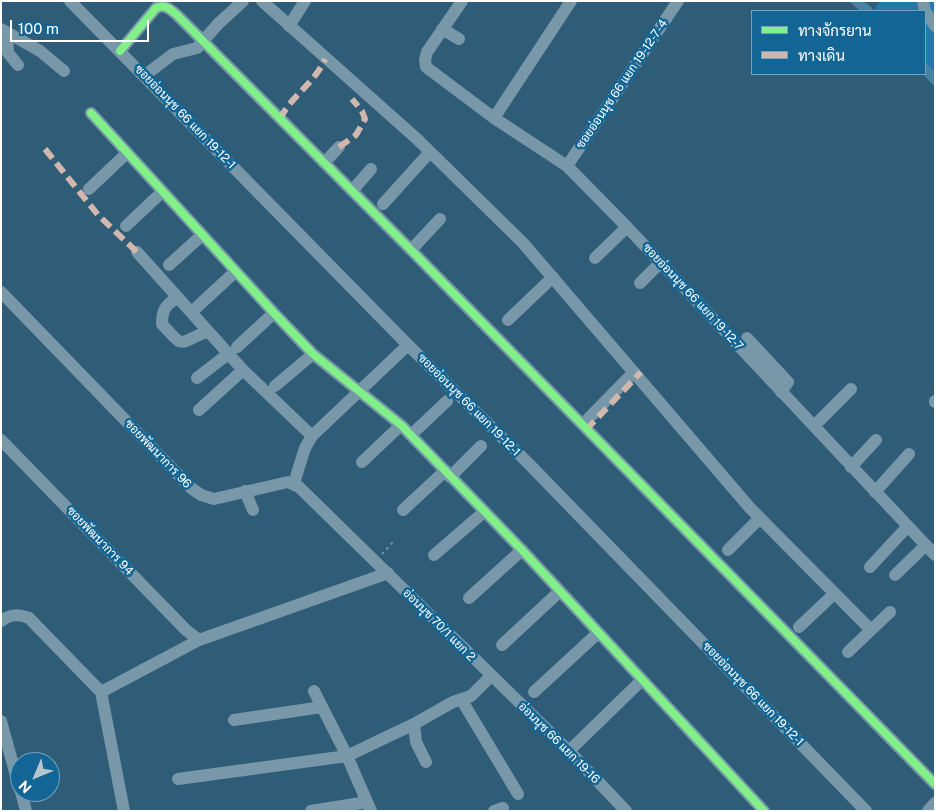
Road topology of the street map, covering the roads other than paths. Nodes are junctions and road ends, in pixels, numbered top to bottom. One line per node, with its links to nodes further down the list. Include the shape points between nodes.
1 (70, 1): 15 (street, ซอยอ่อนนุช 66 แยก 19-12-1)
2 (243, 1): 14 (street)
3 (262, 1): 9 (street)
4 (305, 1): 9 (street)
5 (462, 1): 11 (street)
6 (571, 1): 20 (street)
7 (678, 1): 25 (street, ซอยอ่อนนุช 66 แยก 19-12-7-4)
8 (926, 12): 10 (street)
9 (290, 26): 22 (street)
10 (935, 26)
11 (442, 29): 13 (street); 20 (street, ซอยอ่อนนุช 66 แยก 19-12-7, via 427,52 426,67)
12 (4, 31): 16 (street, via 8,53); 17 (street, via 40,51)
13 (459, 40)
14 (203, 41): 15 (street, via 168,7 162,6); 18 (street, via 197,48 172,54); 24 (street)
15 (116, 48): 18 (street, ซอยอ่อนนุช 66 แยก 19-12-1)
16 (18, 65)
17 (64, 71)
18 (144, 76): 50 (street, ซอยอ่อนนุช 66 แยก 19-12-1)
19 (90, 113): 23 (street)
20 (494, 118): 25 (street, ซอยอ่อนนุช 66 แยก 19-12-7)
21 (339, 147): 24 (street)
22 (430, 152): 30 (street); 41 (street)
23 (128, 153): 27 (street); 29 (street)
24 (324, 163): 28 (street)
25 (567, 166): 33 (street, ซอยอ่อนนุช 66 แยก 19-12-7)
26 (372, 169): 28 (street)
27 (89, 189)
28 (352, 190): 35 (street)
29 (162, 192): 32 (street); 34 (street)
30 (383, 204)
31 (440, 218): 35 (street)
32 (126, 226)
33 (627, 227): 37 (street); 38 (street, ซอยอ่อนนุช 66 แยก 19-12-7)
34 (202, 236): 39 (street); 40 (street)
35 (411, 250): 116 (street)
36 (136, 252): 44 (street)
37 (595, 258)
38 (660, 263): 42 (street); 59 (street, ซอยอ่อนนุช 66 แยก 19-12-7)
39 (169, 265)
40 (235, 272): 45 (street); 46 (street)
41 (553, 277): 47 (street); 54 (street)
42 (640, 283)
43 (1, 292): 75 (street, ซอยพัฒนาการ 96, via 191,488 214,499)
44 (176, 298): 48 (street); 48 (street, via 164,308 162,324 180,343 185,344)
45 (197, 308)
46 (274, 313): 51 (street); 52 (street)
47 (508, 320)
48 (206, 332): 51 (street)
49 (747, 338): 59 (street, via 788,382)
50 (408, 345): 58 (street); 124 (street, ซอยอ่อนนุช 66 แยก 19-12-1, via 529,464)
51 (232, 350): 53 (street); 55 (street)
52 (313, 354): 56 (street); 58 (street)
53 (243, 370): 61 (street); 65 (street)
54 (634, 372): 62 (street); 80 (street)
55 (198, 378)
56 (275, 386)
57 (851, 389): 64 (street)
58 (358, 391): 63 (street); 65 (street)
59 (781, 392): 64 (street, ซอยอ่อนนุช 66 แยก 19-12-7)
60 (447, 401): 66 (street)
61 (199, 410)
62 (588, 419)
63 (401, 425): 66 (street); 71 (street)
64 (814, 426): 72 (street, ซอยอ่อนนุช 66 แยก 19-12-7)
65 (312, 436): 74 (street)
66 (411, 436): 73 (street)
67 (1, 440): 98 (street, ซอยพัฒนาการ 94)
68 (876, 440): 72 (street)
69 (481, 446): 73 (street)
70 (909, 454): 76 (street)
71 (362, 462)
72 (851, 466): 76 (street, ซอยอ่อนนุช 66 แยก 19-12-7)
73 (448, 474): 78 (street); 79 (street)
74 (294, 483): 75 (street, ซอยพัฒนาการ 96); 88 (street)
75 (245, 491): 77 (street)
76 (875, 492): 81 (street, ซอยอ่อนนุช 66 แยก 19-12-7)
77 (252, 510)
78 (403, 510)
79 (484, 512): 83 (street); 85 (street)
80 (760, 518): 84 (street); 91 (street)
81 (908, 526): 82 (street, ซอยอ่อนนุช 66 แยก 19-12-7); 87 (street)
82 (926, 545): 86 (street, ซอยอ่อนนุช 66 แยก 19-12-7); 89 (street)
83 (522, 550): 90 (street); 92 (street)
84 (728, 550)
85 (434, 555)
86 (935, 555)
87 (870, 567)
88 (388, 573): 98 (street); 101 (street, อ่อนนุช 70/1 แยก 2)
89 (895, 576)
90 (559, 592): 97 (street); 99 (street)
91 (834, 594): 95 (street); 96 (street)
92 (469, 598)
93 (890, 612): 96 (street)
94 (1, 621): 104 (street, via 19,614 29,618)
95 (799, 627)
96 (870, 630): 100 (street)
97 (598, 633): 102 (street); 105 (street)
98 (199, 640): 104 (street)
99 (502, 645)
100 (848, 652)
101 (491, 676): 106 (street, via 471,696); 111 (street, อ่อนนุช 66 แยก 19-16)
102 (642, 680): 111 (street); 123 (street)
103 (314, 690): 107 (street)
104 (101, 692): 120 (street)
105 (534, 692)
106 (461, 699): 110 (street); 117 (street)
107 (322, 707): 108 (street); 113 (street)
108 (234, 720)
109 (1, 721): 112 (street)
110 (414, 724): 113 (street); 114 (street, via 416,742)
111 (569, 751): 122 (street, อ่อนนุช 66 แยก 19-16)
112 (10, 754)
113 (347, 756): 115 (street); 119 (street)
114 (426, 762)
115 (178, 780)
116 (935, 784)
117 (518, 794)
118 (935, 803): 125 (street)
119 (369, 806): 121 (street)
120 (124, 811)
121 (311, 811)
122 (626, 811)
123 (764, 811)
124 (866, 811)
125 (928, 811)

